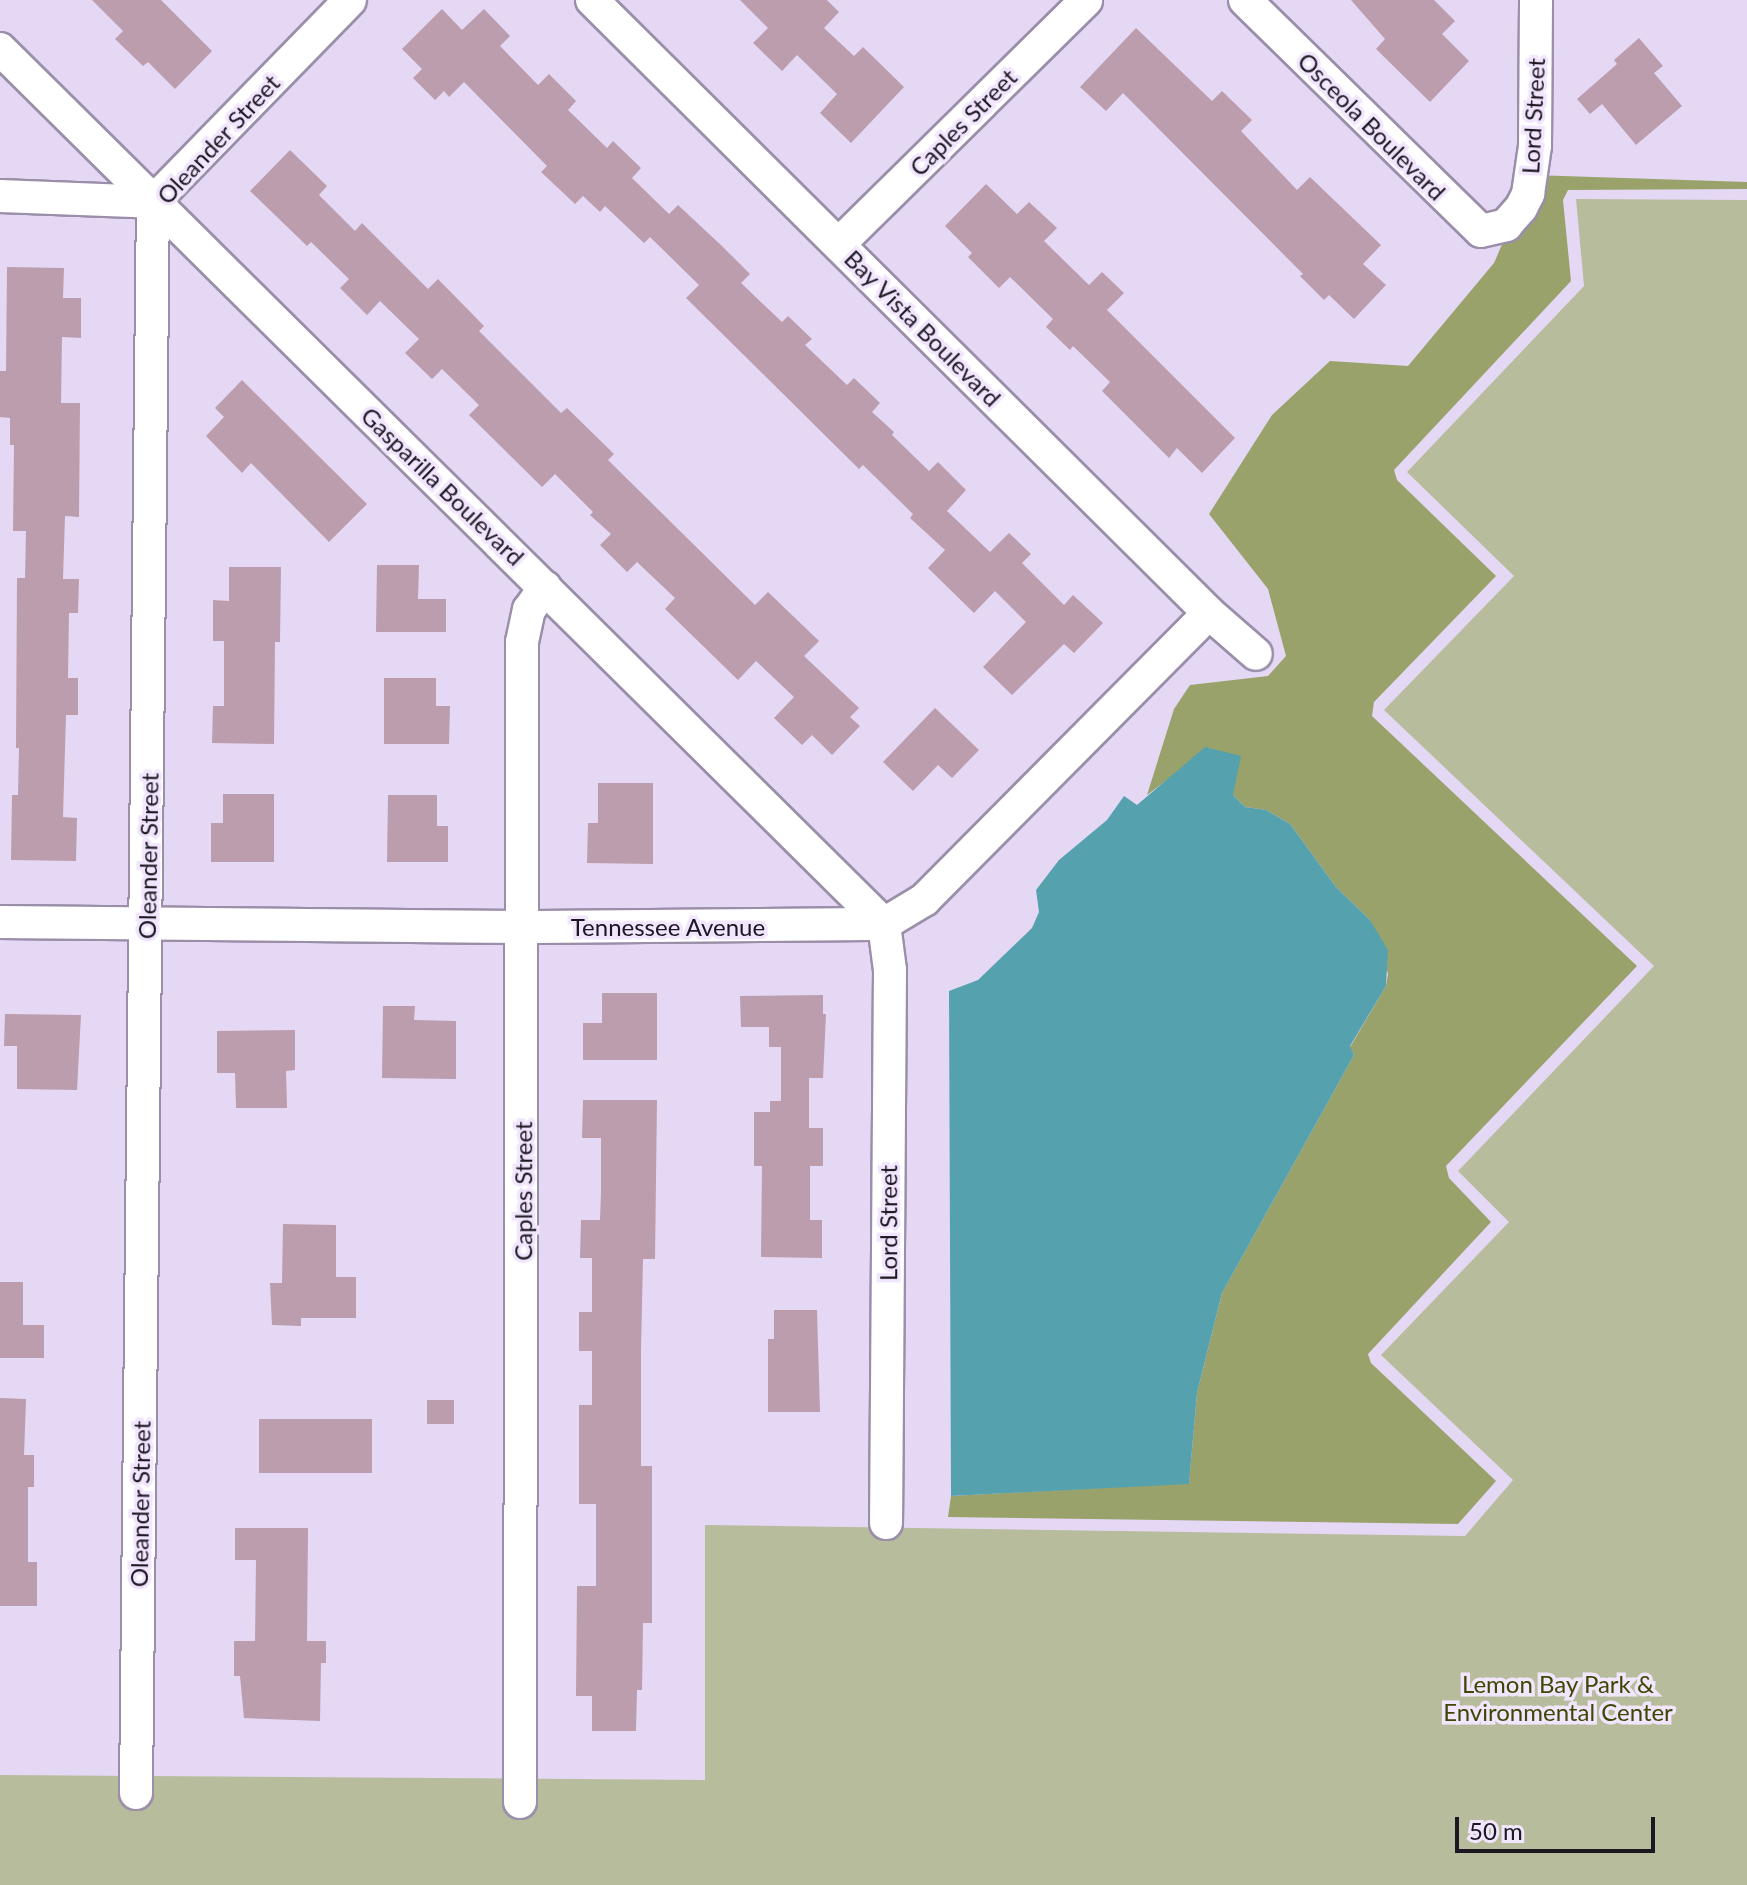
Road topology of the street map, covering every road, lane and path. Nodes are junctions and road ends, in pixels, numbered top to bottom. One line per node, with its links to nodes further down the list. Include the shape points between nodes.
1 (350, 0): 8 (street, Oleander Street)
2 (592, 0): 10 (street, Bay Vista Boulevard)
3 (1086, 0): 10 (street, Caples Street)
4 (1245, 0): 9 (street, Osceola Boulevard, via 1469,222 1481,231)
5 (1536, 0): 9 (street, Lord Street, via 1534,167 1521,208)
6 (0, 49): 8 (street, Gasparilla Boulevard)
7 (0, 196): 8 (street)
8 (153, 202): 11 (street, Gasparilla Boulevard); 16 (street, Oleander Street)
9 (1506, 225)
10 (839, 244): 12 (street, Bay Vista Boulevard)
11 (545, 587): 15 (street, Gasparilla Boulevard); 17 (street, Caples Street, via 529,610 522,642)
12 (1209, 613): 13 (street, Bay Vista Boulevard); 15 (street, via 924,900)
13 (1256, 654)
14 (0, 922): 16 (street, Tennessee Avenue)
15 (884, 924): 17 (street, Tennessee Avenue); 18 (street, Lord Street, via 890,970)
16 (147, 925): 17 (street, Tennessee Avenue); 19 (street, Oleander Street)
17 (524, 927): 20 (street, Caples Street)
18 (886, 1523)
19 (136, 1793)
20 (520, 1802)

